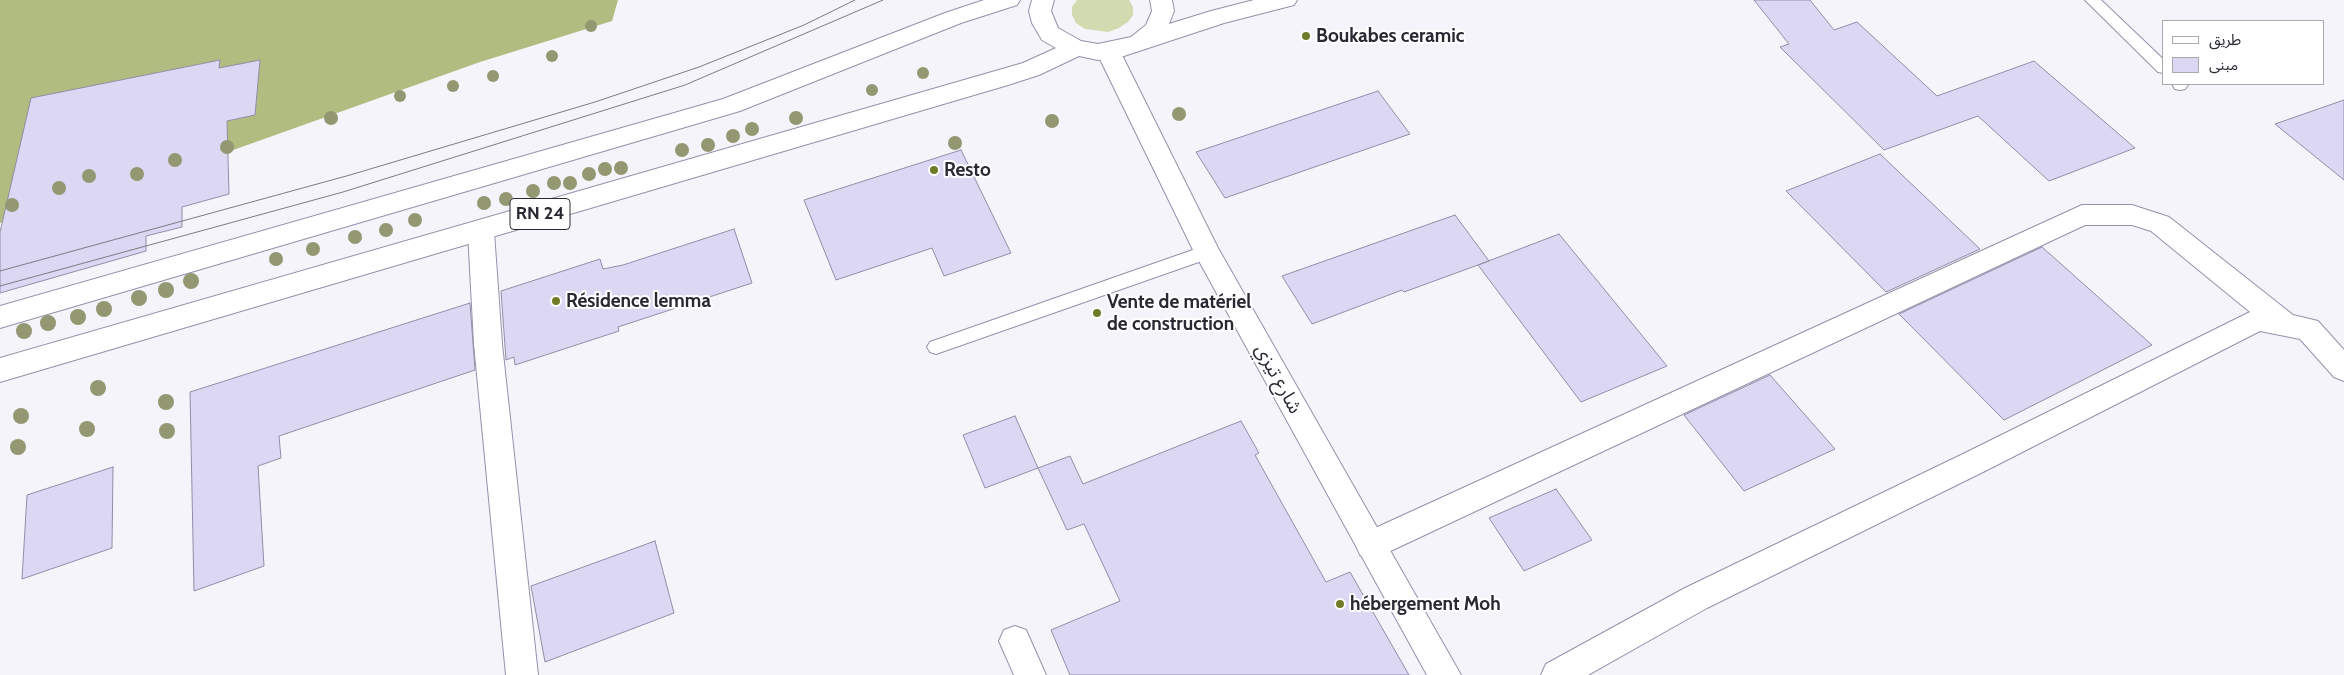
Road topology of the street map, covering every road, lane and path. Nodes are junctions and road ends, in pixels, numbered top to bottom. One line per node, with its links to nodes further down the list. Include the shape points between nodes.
1 (969, 0): 7 (street)
2 (1009, 0): 7 (street, RN 24)
3 (1043, 0): 9 (street, via 1040,11 1050,34)
4 (1161, 0): 8 (street, via 1163,11 1156,29)
5 (1286, 0): 8 (street, via 1219,16)
6 (2092, 0): 11 (lane)
7 (915, 33): 14 (street, RN 24, via 731,105)
8 (1139, 43): 10 (street)
9 (1077, 48): 10 (street); 12 (street, RN 24, via 1031,69)
10 (1108, 51): 13 (street, شارع تيزي)
11 (2162, 67)
12 (481, 232): 18 (street, RN 24); 21 (street, via 488,344)
13 (1207, 252): 16 (lane); 19 (street, شارع تيزي)
14 (0, 317)
15 (2283, 323): 17 (street, via 2308,329); 19 (street, via 2160,224 2132,215 2082,215); 24 (street, via 2258,320 1696,598)
16 (936, 347)
17 (2344, 369)
18 (0, 370)
19 (1371, 545): 23 (street, شارع تيزي)
20 (1015, 641): 22 (street)
21 (522, 675)
22 (1030, 675)
23 (1445, 675)
24 (1557, 675)

